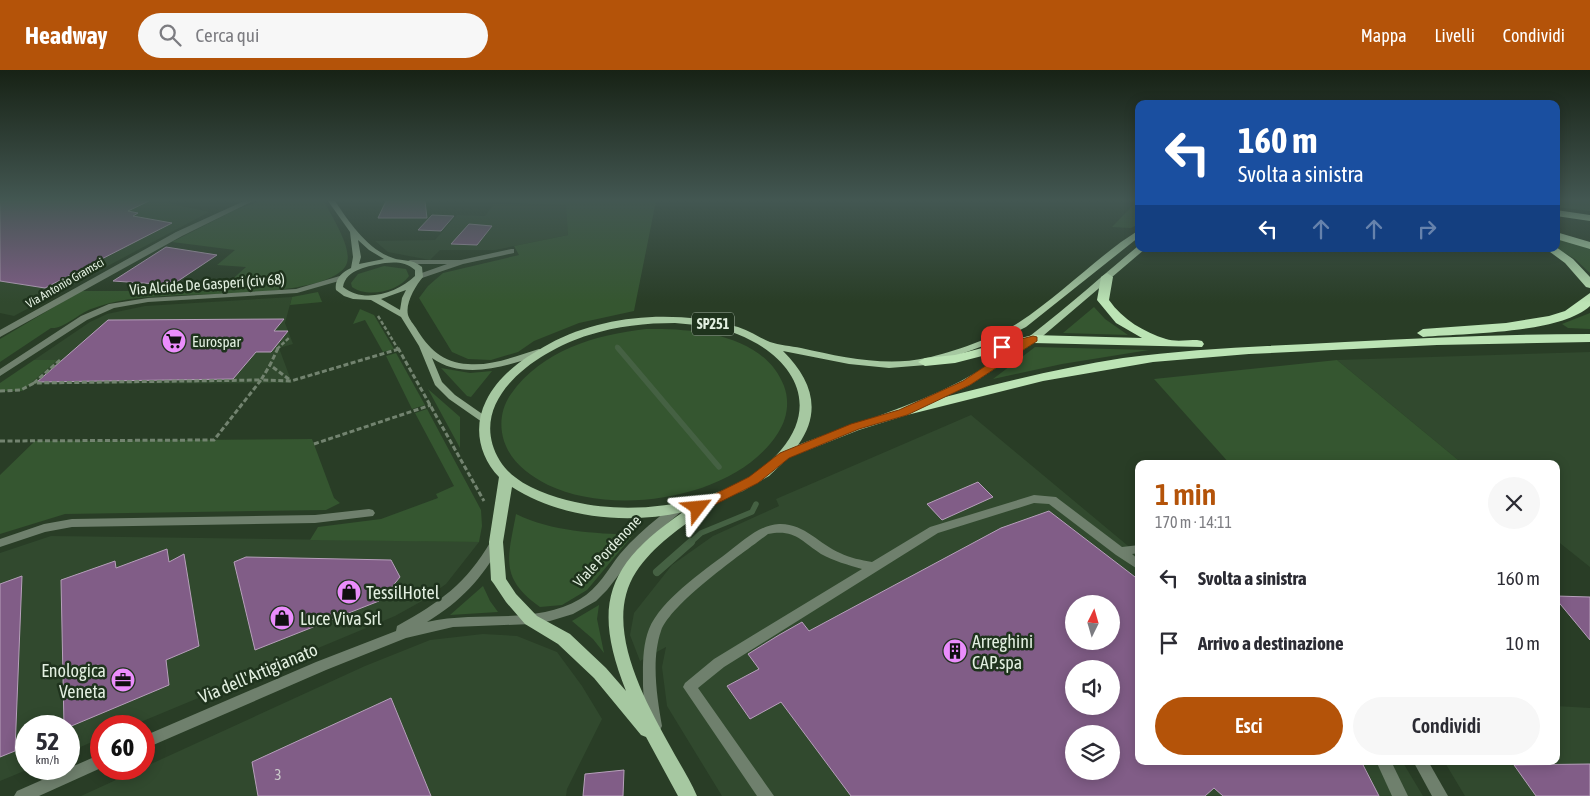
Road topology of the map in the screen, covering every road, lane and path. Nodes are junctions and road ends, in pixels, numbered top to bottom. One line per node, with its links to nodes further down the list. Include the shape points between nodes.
1 (181, 235): 22 (street, Via Antonio Gramsci)
2 (353, 235): 13 (main road, via 357,257)
3 (355, 235): 10 (main road, via 379,254)
4 (1135, 236): 32 (main road, via 1021,325 992,340)
5 (1560, 236): 6 (highway)
6 (1590, 246)
7 (511, 251): 12 (street)
8 (1136, 252): 15 (main road)
9 (1556, 252): 17 (highway)
10 (394, 260): 11 (main road); 13 (main road)
11 (410, 262): 12 (street); 16 (main road, via 419,269)
12 (461, 262): 16 (street)
13 (354, 270): 14 (main road)
14 (343, 277): 18 (main road, via 339,284 345,294); 34 (street, Via Alcide De Gasperi (civ 68), via 297,291 148,300 112,306 72,325)
15 (1107, 277): 25 (main road); 27 (highway, via 1102,300 1111,313 1124,325)
16 (417, 280): 18 (main road, via 391,294); 21 (main road, via 406,298)
17 (1590, 284)
18 (371, 297): 21 (main road)
19 (1590, 297): 27 (highway, via 1584,306 1561,317 1523,324 1350,339)
20 (376, 313): 29 (path)
21 (404, 315): 28 (main road, SP251)
22 (0, 334)
23 (290, 337): 33 (path, via 276,350)
24 (1590, 338): 40 (highway, via 1468,340 1160,357 1090,367)
25 (1033, 339): 27 (highway); 32 (highway, via 955,359); 40 (main road, via 966,383)
26 (768, 344): 30 (main road, SP251, via 710,323 649,320 604,327); 32 (main road, via 830,358 865,362); 44 (main road, SP251, via 785,357 805,388 807,406 803,426)
27 (1175, 345)
28 (423, 346): 30 (main road, SP251, via 446,362 462,366 502,364); 41 (main road, SP251, via 438,383)
29 (399, 349): 36 (path); 39 (path)
30 (539, 352): 41 (main road, SP251, via 503,383 491,401)
31 (60, 360): 37 (path)
32 (925, 362)
33 (270, 365): 35 (path); 36 (path)
34 (0, 373)
35 (261, 380): 36 (path); 37 (path); 42 (path, via 214,440)
36 (291, 381)
37 (34, 383): 38 (path, via 21,390)
38 (0, 391)
39 (431, 405): 43 (path); 47 (path)
40 (903, 412): 44 (main road)
41 (485, 420): 45 (main road, SP251, via 488,449)
42 (0, 441)
43 (314, 444)
44 (784, 455): 46 (main road, SP251, via 754,480)
45 (506, 475): 48 (main road, SP251, via 536,496 578,509 627,514); 51 (main road, Viale Pordenone / SP251)
46 (712, 499): 48 (main road, SP251); 59 (main road, Viale Pordenone / SP251, via 658,537 637,559 616,600 615,631 631,684)
47 (485, 504)
48 (678, 508): 56 (street, Viale Pordenone, via 636,544 587,602 563,613)
49 (369, 513): 50 (street, via 315,519 72,523)
50 (0, 542)
51 (496, 542): 56 (main road, Viale Pordenone / SP251, via 499,580); 57 (street, via 486,564 461,592)
52 (1135, 550): 53 (street)
53 (1120, 552): 54 (street); 55 (street, via 1052,500 1034,499 934,530)
54 (1135, 563)
55 (873, 567): 59 (street, via 835,556 802,534 779,526 765,531 729,558 672,606 657,627 649,694); 65 (street, via 719,663 690,687)
56 (531, 620): 57 (street, via 463,621 434,625); 59 (main road, Viale Pordenone / SP251, via 564,639 600,673)
57 (388, 638): 58 (street, Via dell'Artigianato)
58 (155, 738)
59 (657, 742): 64 (main road, Viale Pordenone / SP251)
60 (1385, 765): 66 (street)
61 (1422, 765): 67 (street)
62 (90, 767): 63 (street)
63 (22, 796)
64 (688, 796)
65 (766, 796)
66 (1400, 796)
67 (1440, 796)

